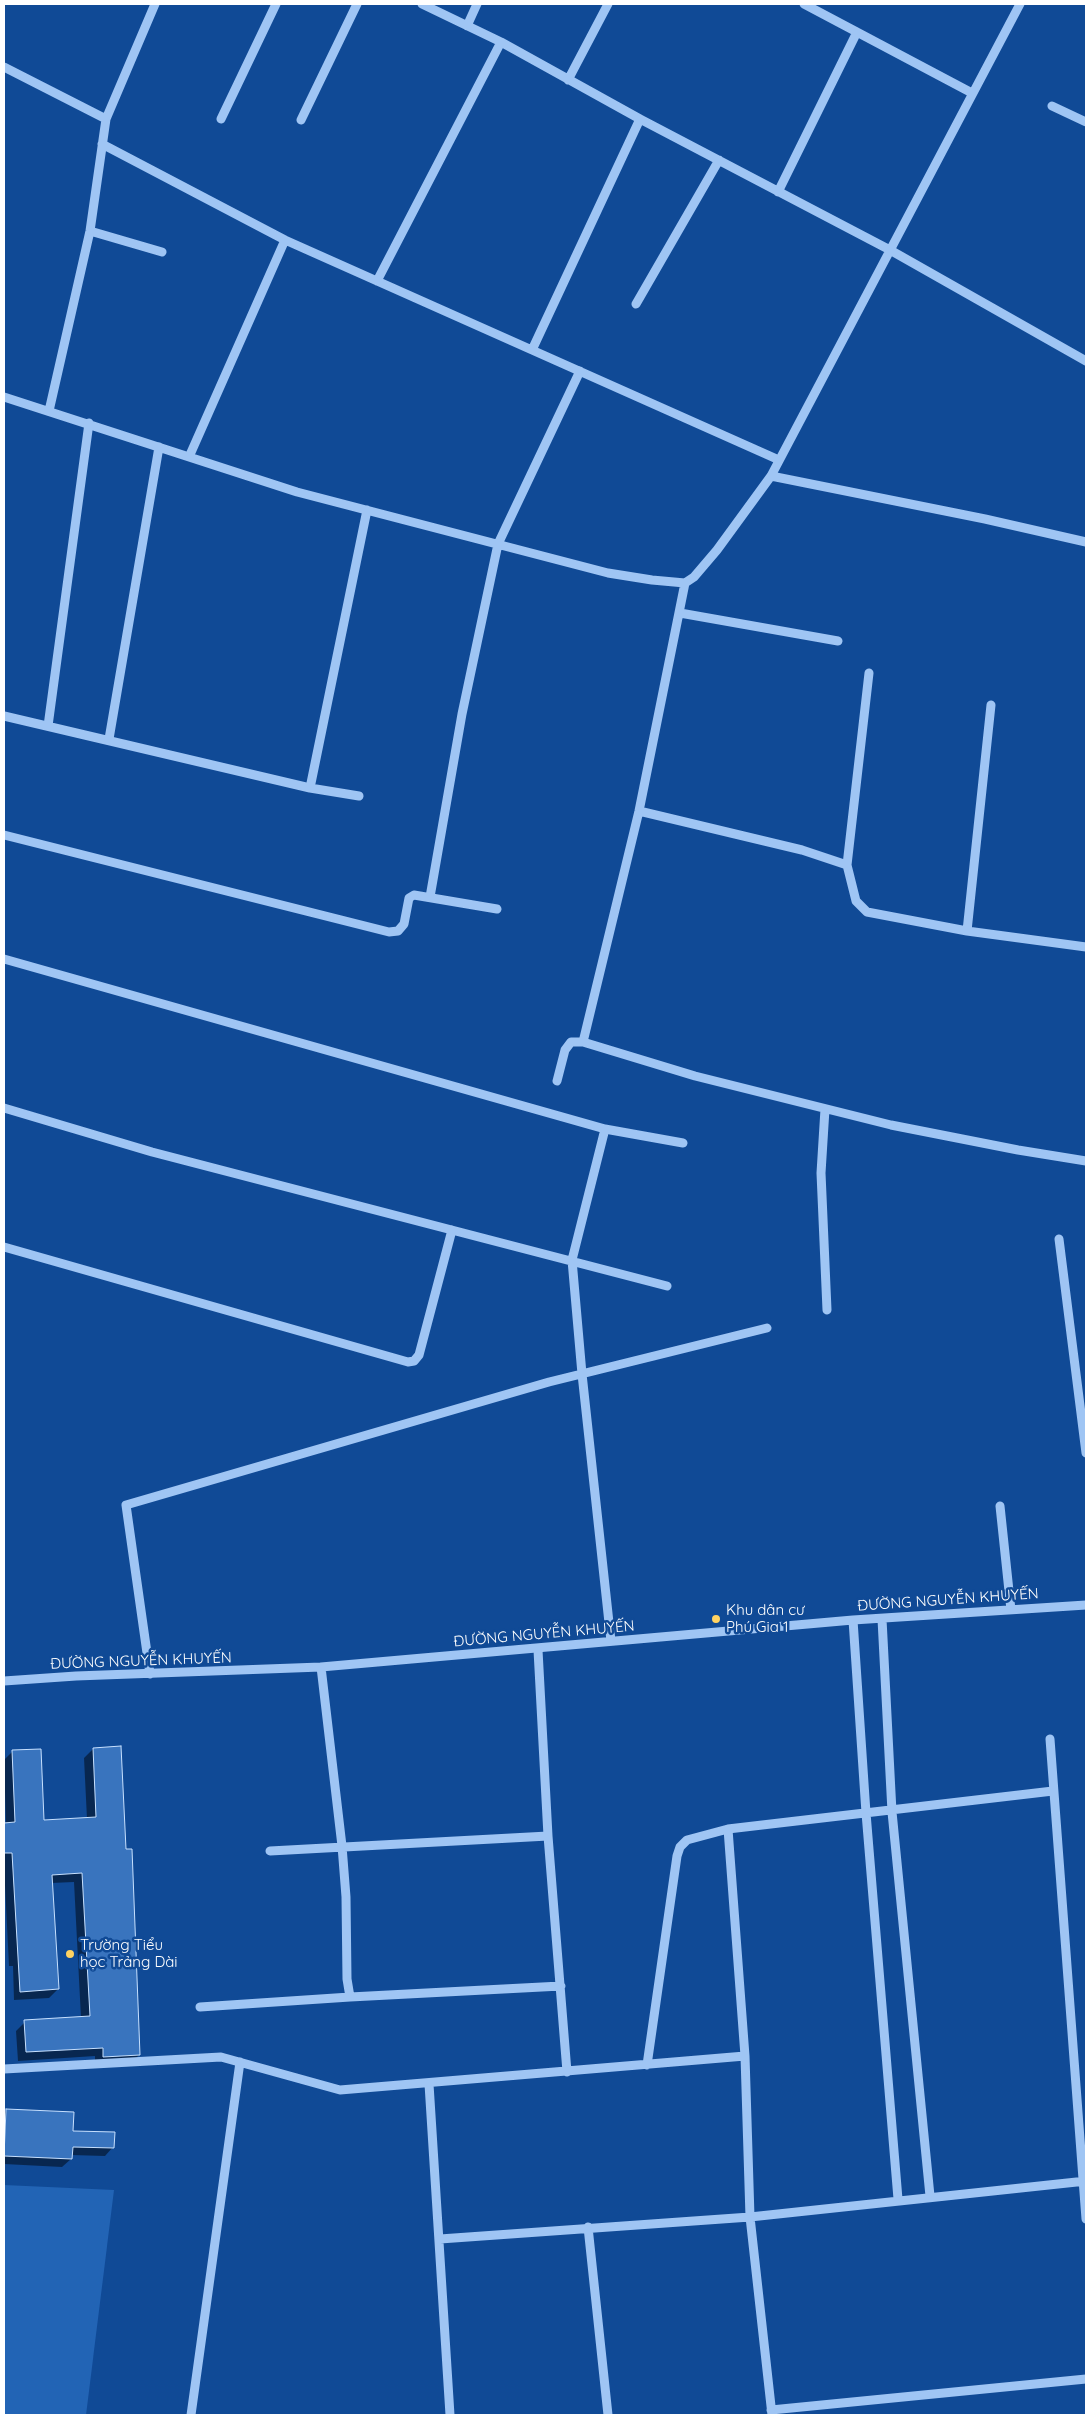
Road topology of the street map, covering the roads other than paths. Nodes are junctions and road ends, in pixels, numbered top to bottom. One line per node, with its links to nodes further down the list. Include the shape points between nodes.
1 (155, 4): 16 (street)
2 (276, 4): 17 (street)
3 (357, 4): 19 (street)
4 (422, 4): 9 (street)
5 (478, 4): 9 (street)
6 (608, 4): 13 (street)
7 (804, 4): 10 (street)
8 (1020, 4): 14 (street)
9 (467, 26): 11 (street)
10 (857, 32): 14 (street); 23 (street)
11 (501, 42): 13 (street); 28 (street)
12 (4, 67): 16 (street)
13 (568, 80): 18 (street)
14 (972, 93): 26 (street)
15 (1052, 106): 20 (street)
16 (106, 119): 21 (street)
17 (221, 119)
18 (640, 119): 22 (street); 30 (street)
19 (301, 120)
20 (1086, 122)
21 (102, 144): 24 (street); 25 (street)
22 (719, 160): 23 (street); 29 (street)
23 (778, 192): 26 (street)
24 (90, 231): 27 (street); 34 (street)
25 (286, 240): 28 (street); 37 (street)
26 (890, 250): 31 (street); 38 (street)
27 (162, 252)
28 (377, 281): 30 (street)
29 (636, 304)
30 (532, 350): 32 (street)
31 (1086, 361)
32 (580, 372): 38 (street); 42 (street)
33 (4, 396): 34 (street)
34 (49, 411): 35 (street)
35 (89, 423): 36 (street); 49 (street)
36 (159, 447): 37 (street); 50 (street)
37 (189, 456): 40 (street, via 297,492)
38 (779, 460): 39 (street)
39 (771, 476): 41 (street); 43 (street, via 717,550)
40 (367, 510): 42 (street); 51 (street)
41 (1086, 542)
42 (498, 544): 43 (street, via 608,573); 56 (street, via 462,714)
43 (686, 583): 44 (street)
44 (680, 613): 45 (street); 53 (street)
45 (838, 640)
46 (869, 673): 55 (street)
47 (991, 705): 58 (street)
48 (4, 716): 49 (street)
49 (48, 726): 50 (street)
50 (108, 739): 51 (street)
51 (310, 788): 52 (street)
52 (359, 796)
53 (639, 811): 55 (street, via 802,850); 61 (street)
54 (4, 835): 56 (street, via 389,932 398,931 404,924 411,897)
55 (847, 865): 58 (street, via 856,901 867,912)
56 (430, 897): 57 (street)
57 (497, 909)
58 (967, 931): 59 (street)
59 (1086, 947)
60 (4, 959): 65 (street)
61 (583, 1042): 62 (street, via 570,1042); 64 (street, via 695,1076)
62 (557, 1081)
63 (4, 1108): 68 (street, via 152,1152)
64 (824, 1109): 67 (street, via 901,1127); 73 (street, via 821,1173)
65 (605, 1129): 66 (street); 71 (street)
66 (683, 1143)
67 (1086, 1161)
68 (452, 1230): 70 (street, via 419,1356 408,1362); 71 (street)
69 (1059, 1239): 76 (street)
70 (4, 1247)
71 (572, 1260): 72 (street); 75 (street)
72 (667, 1286)
73 (827, 1310)
74 (767, 1328): 75 (street)
75 (582, 1374): 82 (street); 85 (street, via 126,1505)
76 (1086, 1453)
77 (1000, 1506): 79 (street)
78 (1086, 1605): 79 (street, ĐƯỜNG NGUYỄN KHUYẾN)
79 (1011, 1610): 80 (street, ĐƯỜNG NGUYỄN KHUYẾN)
80 (882, 1619): 81 (street, ĐƯỜNG NGUYỄN KHUYẾN); 89 (street)
81 (853, 1620): 82 (street, ĐƯỜNG NGUYỄN KHUYẾN); 90 (street)
82 (611, 1641): 83 (street, ĐƯỜNG NGUYỄN KHUYẾN)
83 (538, 1650): 84 (street, ĐƯỜNG NGUYỄN KHUYẾN); 92 (street)
84 (322, 1668): 85 (street, ĐƯỜNG NGUYỄN KHUYẾN); 93 (street)
85 (150, 1674): 86 (street, ĐƯỜNG NGUYỄN KHUYẾN)
86 (4, 1681)
87 (1050, 1739): 88 (street)
88 (1053, 1791): 89 (street); 104 (street)
89 (892, 1812): 90 (street); 105 (street)
90 (866, 1813): 91 (street); 106 (street)
91 (728, 1829): 98 (street); 100 (street, via 687,1840 680,1847)
92 (548, 1836): 93 (street); 95 (street)
93 (342, 1846): 94 (street); 96 (street)
94 (270, 1851)
95 (561, 1986): 96 (street); 102 (street)
96 (350, 1997): 97 (street)
97 (200, 2007)
98 (745, 2056): 100 (street); 107 (street)
99 (240, 2062): 101 (street, via 221,2057); 103 (street, via 340,2090); 113 (street)
100 (647, 2065): 102 (street)
101 (4, 2069)
102 (567, 2072): 103 (street)
103 (429, 2084): 110 (street)
104 (1085, 2181): 105 (street); 108 (street)
105 (930, 2196): 106 (street)
106 (898, 2199): 107 (street)
107 (750, 2217): 109 (street); 112 (street)
108 (1086, 2218)
109 (588, 2228): 110 (street); 115 (street)
110 (440, 2239): 114 (street)
111 (1086, 2379): 112 (street)
112 (771, 2413)
113 (191, 2415)
114 (450, 2415)
115 (608, 2415)

